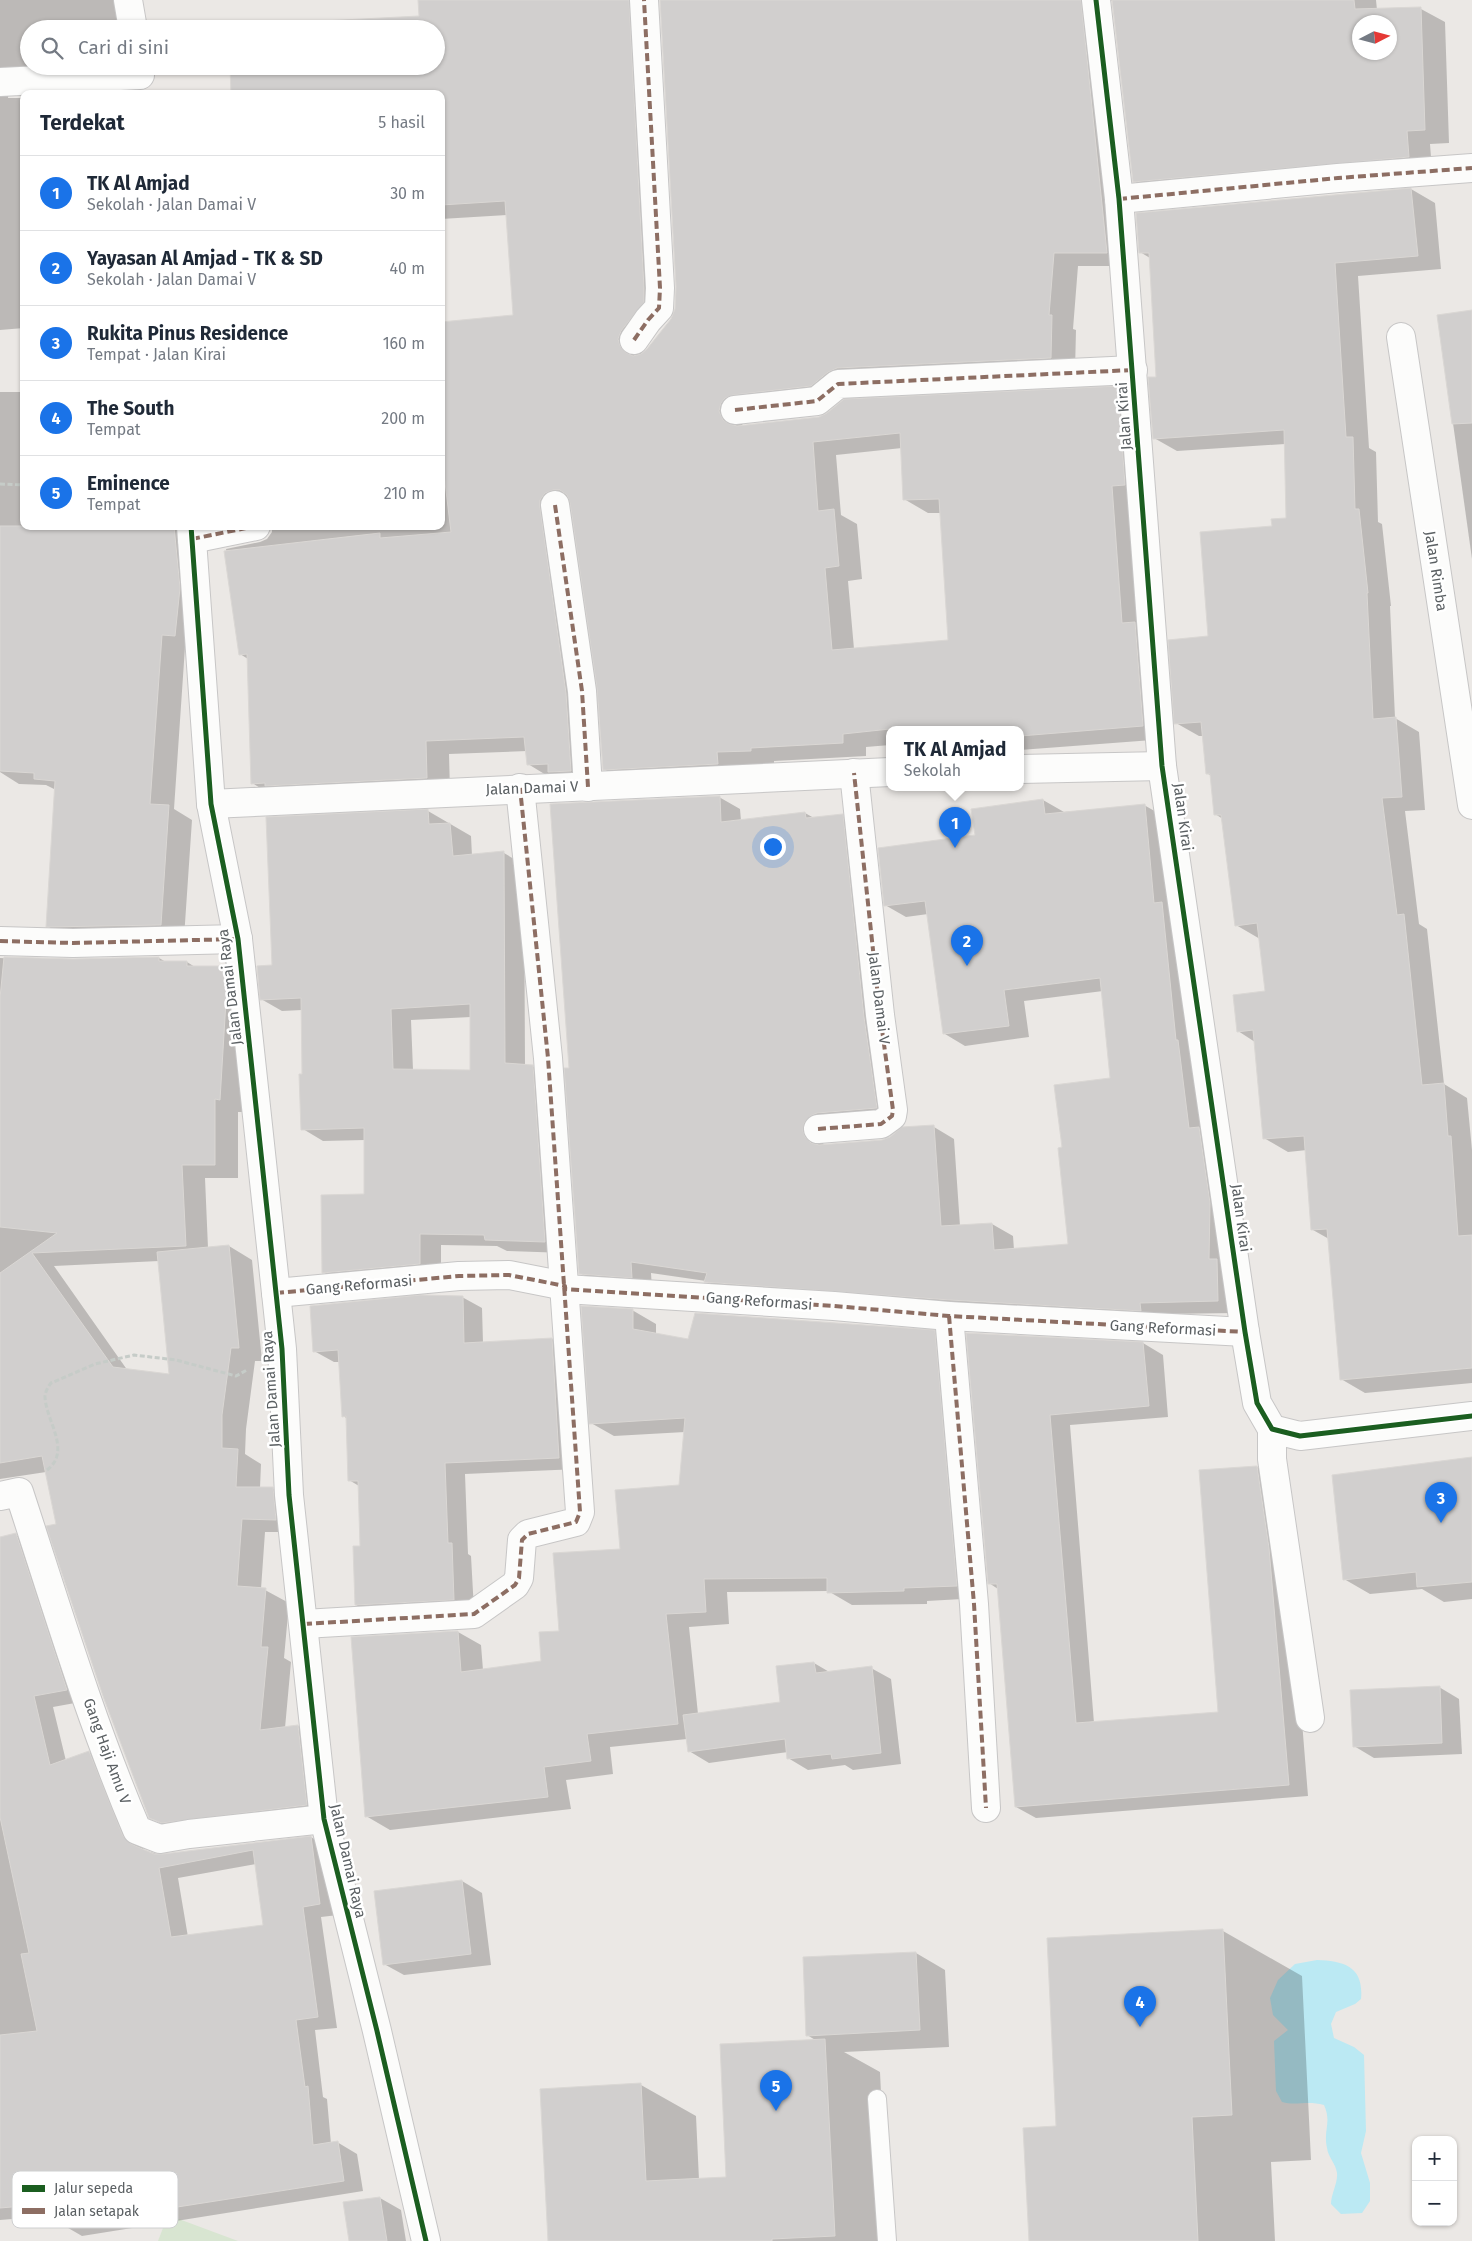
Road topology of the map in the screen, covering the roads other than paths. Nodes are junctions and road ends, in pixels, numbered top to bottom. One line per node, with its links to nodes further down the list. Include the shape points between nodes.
1 (128, 0): 4 (street)
2 (644, 0): 10 (street, via 660,302 659,308)
3 (1096, 0): 8 (street, Jalan Kirai)
4 (131, 20)
5 (140, 78): 6 (street)
6 (0, 82)
7 (1472, 168): 8 (street)
8 (1119, 199): 11 (street, Jalan Kirai)
9 (1401, 337): 23 (street, Jalan Rimba)
10 (634, 340)
11 (1133, 370): 12 (street, via 838,384 817,402); 16 (street, Jalan Kirai)
12 (735, 410)
13 (555, 505): 20 (street, via 582,691)
14 (213, 530): 15 (street)
15 (192, 532): 22 (street, Jalan Damai Raya)
16 (1162, 766): 17 (street); 30 (street, Jalan Kirai)
17 (1024, 769)
18 (854, 772): 19 (street, Jalan Damai V); 20 (street, Jalan Damai V); 26 (street, Jalan Damai V, via 893,1110 892,1116 881,1124)
19 (886, 772)
20 (588, 787): 21 (street, Jalan Damai V)
21 (520, 788): 22 (street, Jalan Damai V); 27 (street, via 548,1058)
22 (211, 804): 24 (street, Jalan Damai Raya)
23 (1472, 805)
24 (238, 939): 25 (street, via 73,943); 28 (street, Jalan Damai Raya)
25 (0, 941)
26 (818, 1129)
27 (565, 1286): 28 (street, Gang Reformasi, via 509,1275 458,1276); 29 (street, Gang Reformasi, via 566,1289); 34 (street, via 580,1512 576,1522 528,1534 522,1540 516,1585 474,1614)
28 (276, 1293): 34 (street, Jalan Damai Raya, via 289,1495)
29 (949, 1316): 30 (street, Gang Reformasi); 36 (street, via 973,1594)
30 (1245, 1332): 32 (street, Jalan Kirai, via 1257,1403)
31 (1472, 1416): 32 (street, via 1300,1436)
32 (1272, 1429): 35 (street, via 1272,1459)
33 (9, 1494): 37 (street, Gang Haji Amu V, via 137,1830 160,1839)
34 (304, 1624): 37 (street, Jalan Damai Raya)
35 (1310, 1718)
36 (986, 1808)
37 (324, 1820): 39 (street, Jalan Damai Raya)
38 (878, 2099): 40 (lane)
39 (426, 2241)
40 (887, 2241)

